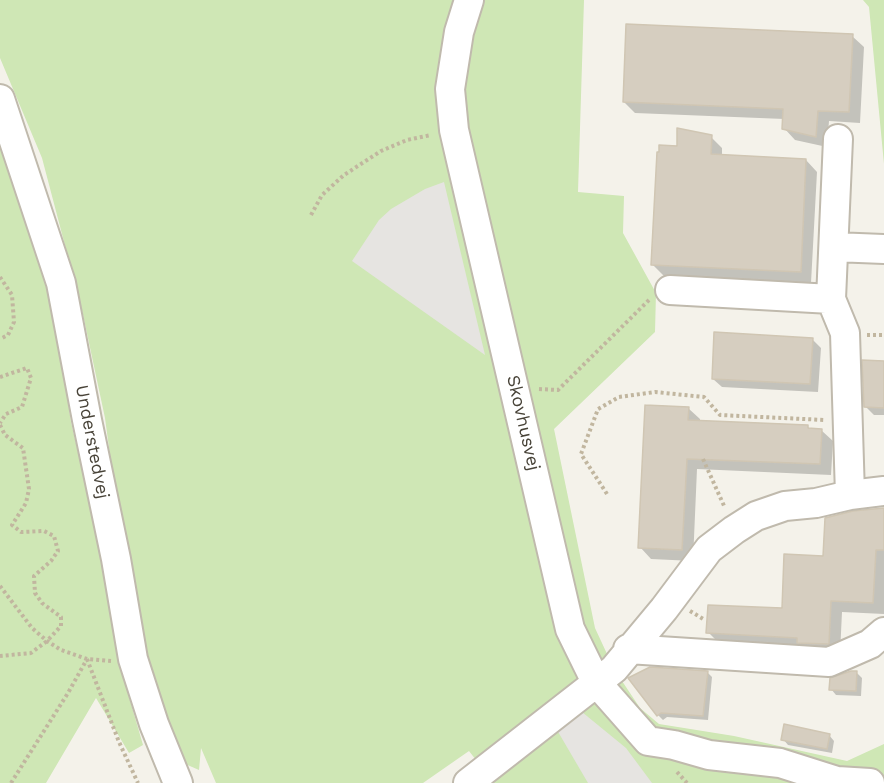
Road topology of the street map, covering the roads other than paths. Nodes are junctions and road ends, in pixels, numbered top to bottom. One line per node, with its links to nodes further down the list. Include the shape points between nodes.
1 (469, 0): 11 (street, Skovhusvej, via 459,32 450,89 454,130 570,629)
2 (0, 101): 12 (street, Understedvej, via 61,284 133,659)
3 (838, 139): 4 (street)
4 (834, 247): 5 (street); 7 (street)
5 (884, 249)
6 (663, 292): 7 (street)
7 (831, 299): 9 (street, via 845,333)
8 (884, 491): 9 (street)
9 (850, 495): 11 (street, via 785,506 756,516 734,530 710,549)
10 (884, 632): 11 (street, via 870,644 829,662)
11 (613, 667): 13 (street); 14 (street, Skovhusvej, via 648,741 709,755 780,763 837,781)
12 (178, 783)
13 (468, 783)
14 (870, 783)

